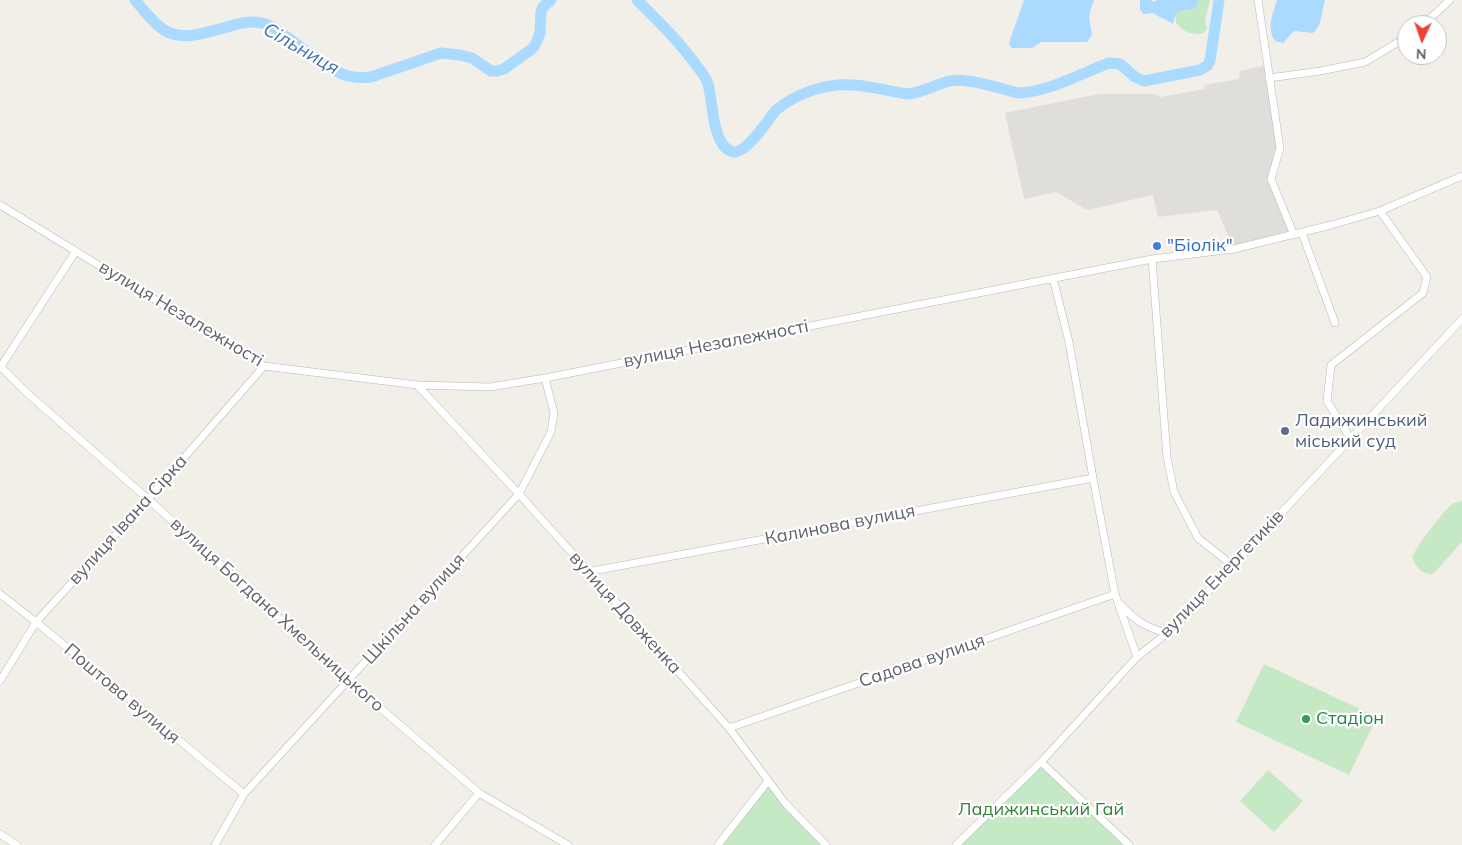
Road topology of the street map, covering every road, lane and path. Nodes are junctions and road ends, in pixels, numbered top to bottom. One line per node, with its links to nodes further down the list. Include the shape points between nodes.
1 (1258, 0): 5 (street)
2 (1450, 0): 3 (street)
3 (1434, 15)
4 (1397, 43): 5 (street, via 1365,62)
5 (1269, 78): 10 (street, via 1280,148 1271,179)
6 (1462, 176): 8 (street, вулиця Незалежності)
7 (0, 204): 11 (street, вулиця Незалежності)
8 (1380, 211): 9 (street, вулиця Незалежності); 20 (street, via 1426,277 1422,294 1330,365 1327,401)
9 (1302, 232): 10 (street, вулиця Незалежності); 15 (street)
10 (1294, 235): 12 (street, вулиця Незалежності, via 1234,249)
11 (76, 251): 16 (street); 17 (street, вулиця Незалежності)
12 (1152, 259): 13 (street, вулиця Незалежності); 24 (street, via 1167,457 1174,492 1198,538)
13 (1053, 278): 18 (street, вулиця Незалежності); 21 (street)
14 (1462, 319): 20 (street, вулиця Енергетиків)
15 (1335, 324)
16 (0, 366): 23 (street, вулиця Богдана Хмельницького)
17 (264, 366): 19 (street, вулиця Незалежності); 23 (street, вулиця Івана Сірка)
18 (545, 378): 19 (street, вулиця Незалежності, via 490,387); 22 (street, Шкільна вулиця, via 554,413 551,432)
19 (417, 385): 22 (street, вулиця Довженка)
20 (1350, 438): 24 (street, вулиця Енергетиків)
21 (1093, 478): 25 (street, Калинова вулиця); 27 (street)
22 (519, 494): 25 (street, вулиця Довженка); 31 (street, Шкільна вулиця)
23 (148, 499): 28 (street, вулиця Івана Сірка); 31 (street, вулиця Богдана Хмельницького)
24 (1232, 565): 29 (street, вулиця Енергетиків)
25 (587, 572): 33 (street, вулиця Довженка)
26 (0, 594): 28 (street, Поштова вулиця)
27 (1117, 597): 29 (street, via 1135,620); 30 (street); 33 (street, Садова вулиця)
28 (36, 622): 32 (street, вулиця Івана Сірка); 37 (street, Поштова вулиця)
29 (1166, 633): 30 (street, вулиця Енергетиків)
30 (1137, 657): 34 (street, вулиця Енергетиків)
31 (349, 680): 36 (street, вулиця Богдана Хмельницького); 37 (street, Шкільна вулиця)
32 (0, 681)
33 (729, 728): 35 (street, вулиця Довженка)
34 (1041, 762): 45 (street, вулиця Енергетиків); 46 (street)
35 (768, 780): 43 (street); 44 (street, вулиця Довженка, via 785,803)
36 (479, 793): 41 (street); 42 (street, вулиця Богдана Хмельницького)
37 (244, 794): 40 (street, Шкільна вулиця)
38 (0, 834): 39 (street)
39 (17, 845)
40 (215, 845)
41 (436, 845)
42 (568, 845)
43 (718, 845)
44 (826, 845)
45 (956, 845)
46 (1129, 845)

